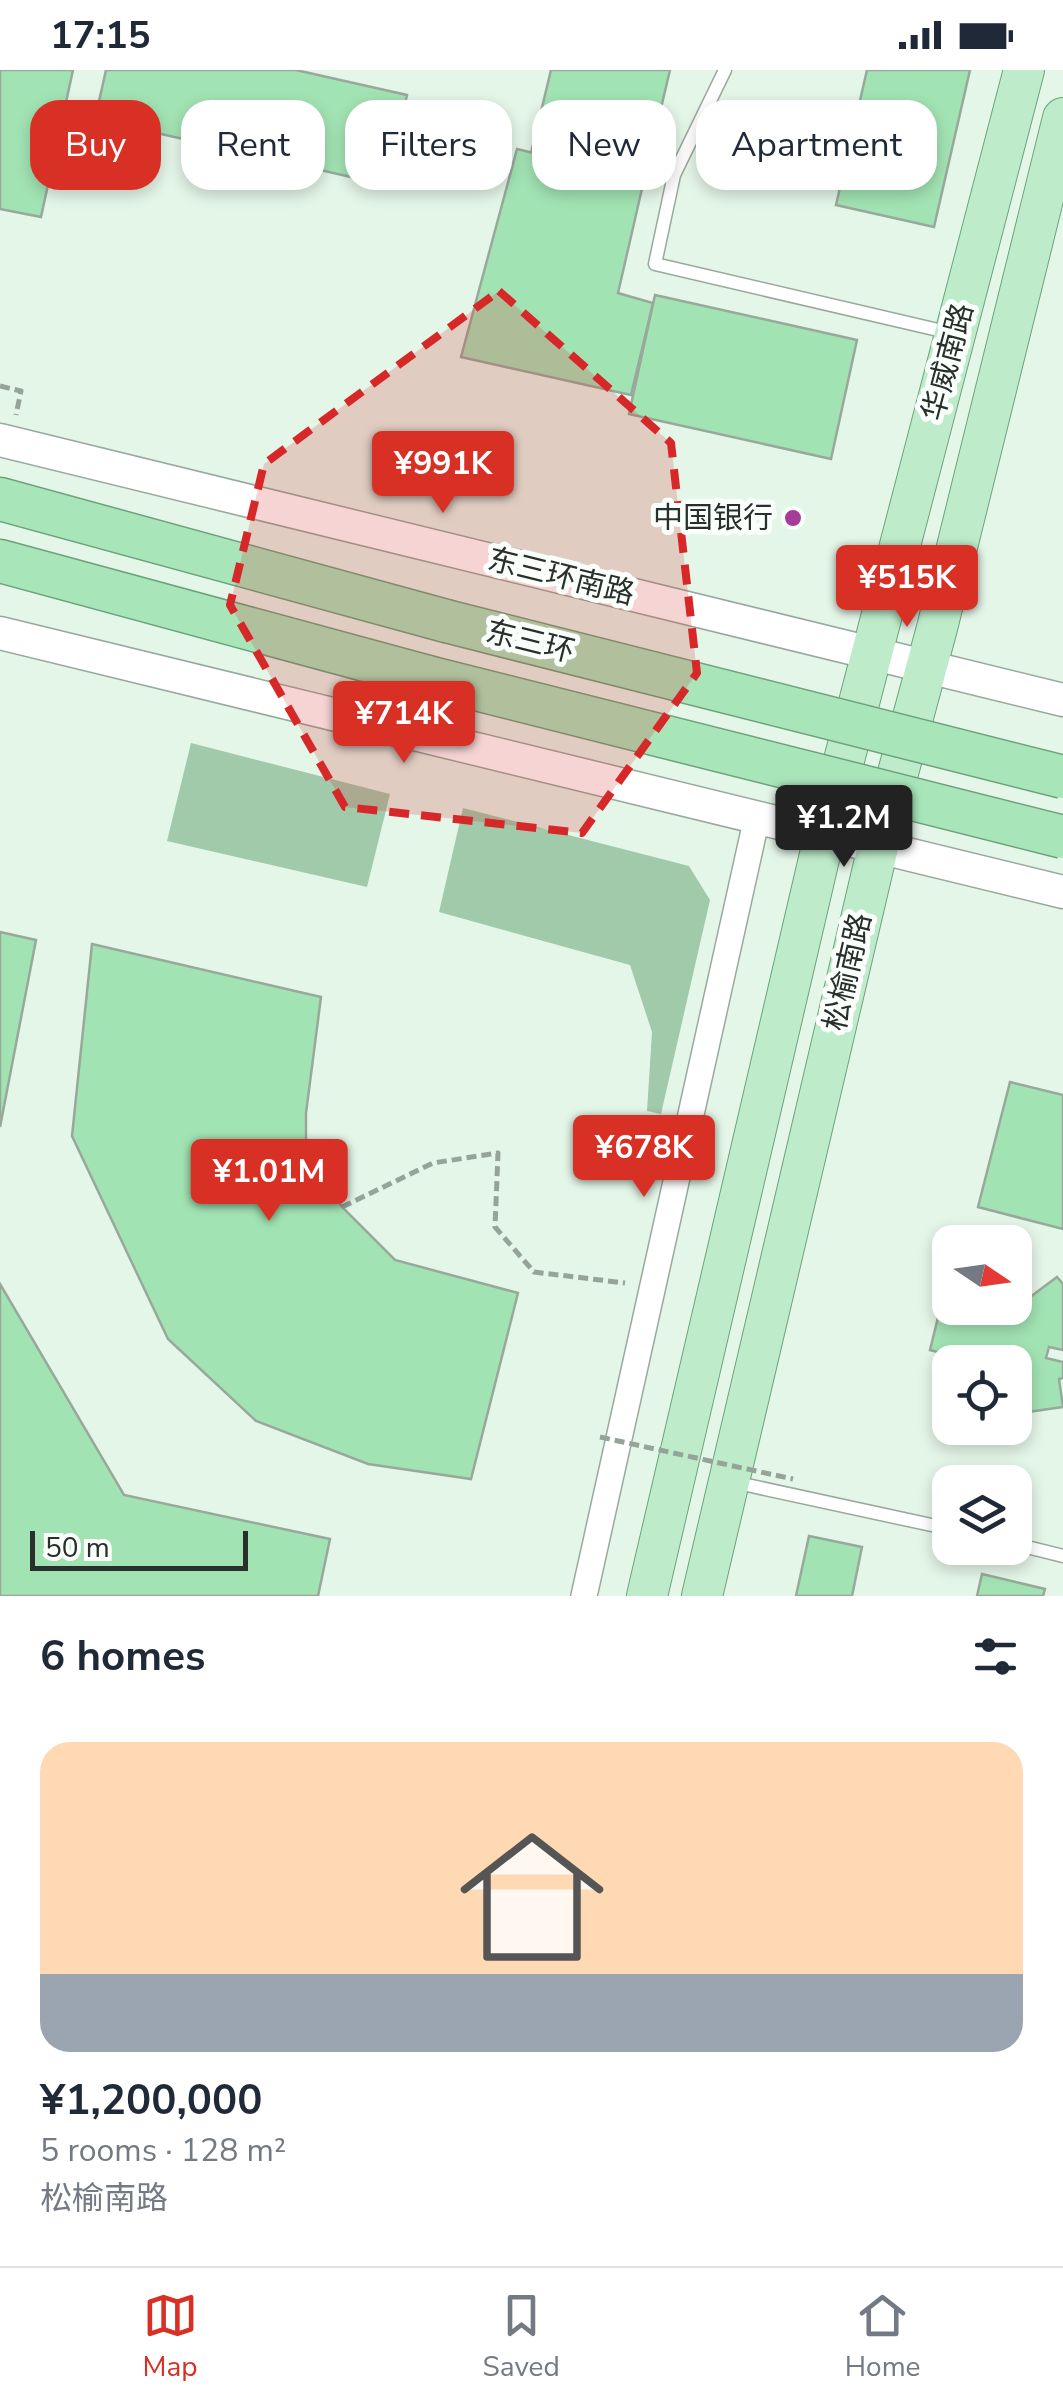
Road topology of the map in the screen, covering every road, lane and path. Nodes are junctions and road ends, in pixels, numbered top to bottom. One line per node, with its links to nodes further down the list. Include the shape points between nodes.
1 (725, 70): 4 (lane, via 674,174 655,264)
2 (1024, 70): 4 (main road, 华威南路)
3 (1063, 118): 12 (main road, 松榆南路)
4 (955, 334): 11 (main road, 华威南路)
5 (0, 386): 6 (path)
6 (22, 390)
7 (0, 440): 11 (street, 东三环南路)
8 (0, 499): 14 (highway, 东三环, bridge)
9 (0, 561): 17 (highway, 东三环, bridge)
10 (0, 633): 15 (street)
11 (872, 654): 12 (street, 东三环南路); 16 (main road, 华威南路)
12 (926, 667): 13 (street, 东三环南路); 18 (main road, 松榆南路)
13 (1063, 700)
14 (1063, 777)
15 (757, 817): 16 (street); 21 (street)
16 (825, 833): 18 (street); 29 (main road, 松榆南路)
17 (1063, 838)
18 (878, 846): 19 (street); 24 (main road, 松榆南路)
19 (1063, 892)
20 (342, 1207): 21 (path, via 433,1163 498,1153 496,1227 534,1272)
21 (653, 1287): 28 (street)
22 (600, 1437): 23 (path, bridge)
23 (793, 1478)
24 (728, 1481): 25 (lane); 30 (main road, 松榆南路)
25 (932, 1526)
26 (1032, 1548): 27 (lane)
27 (1063, 1556)
28 (584, 1596)
29 (646, 1596)
30 (702, 1596)

